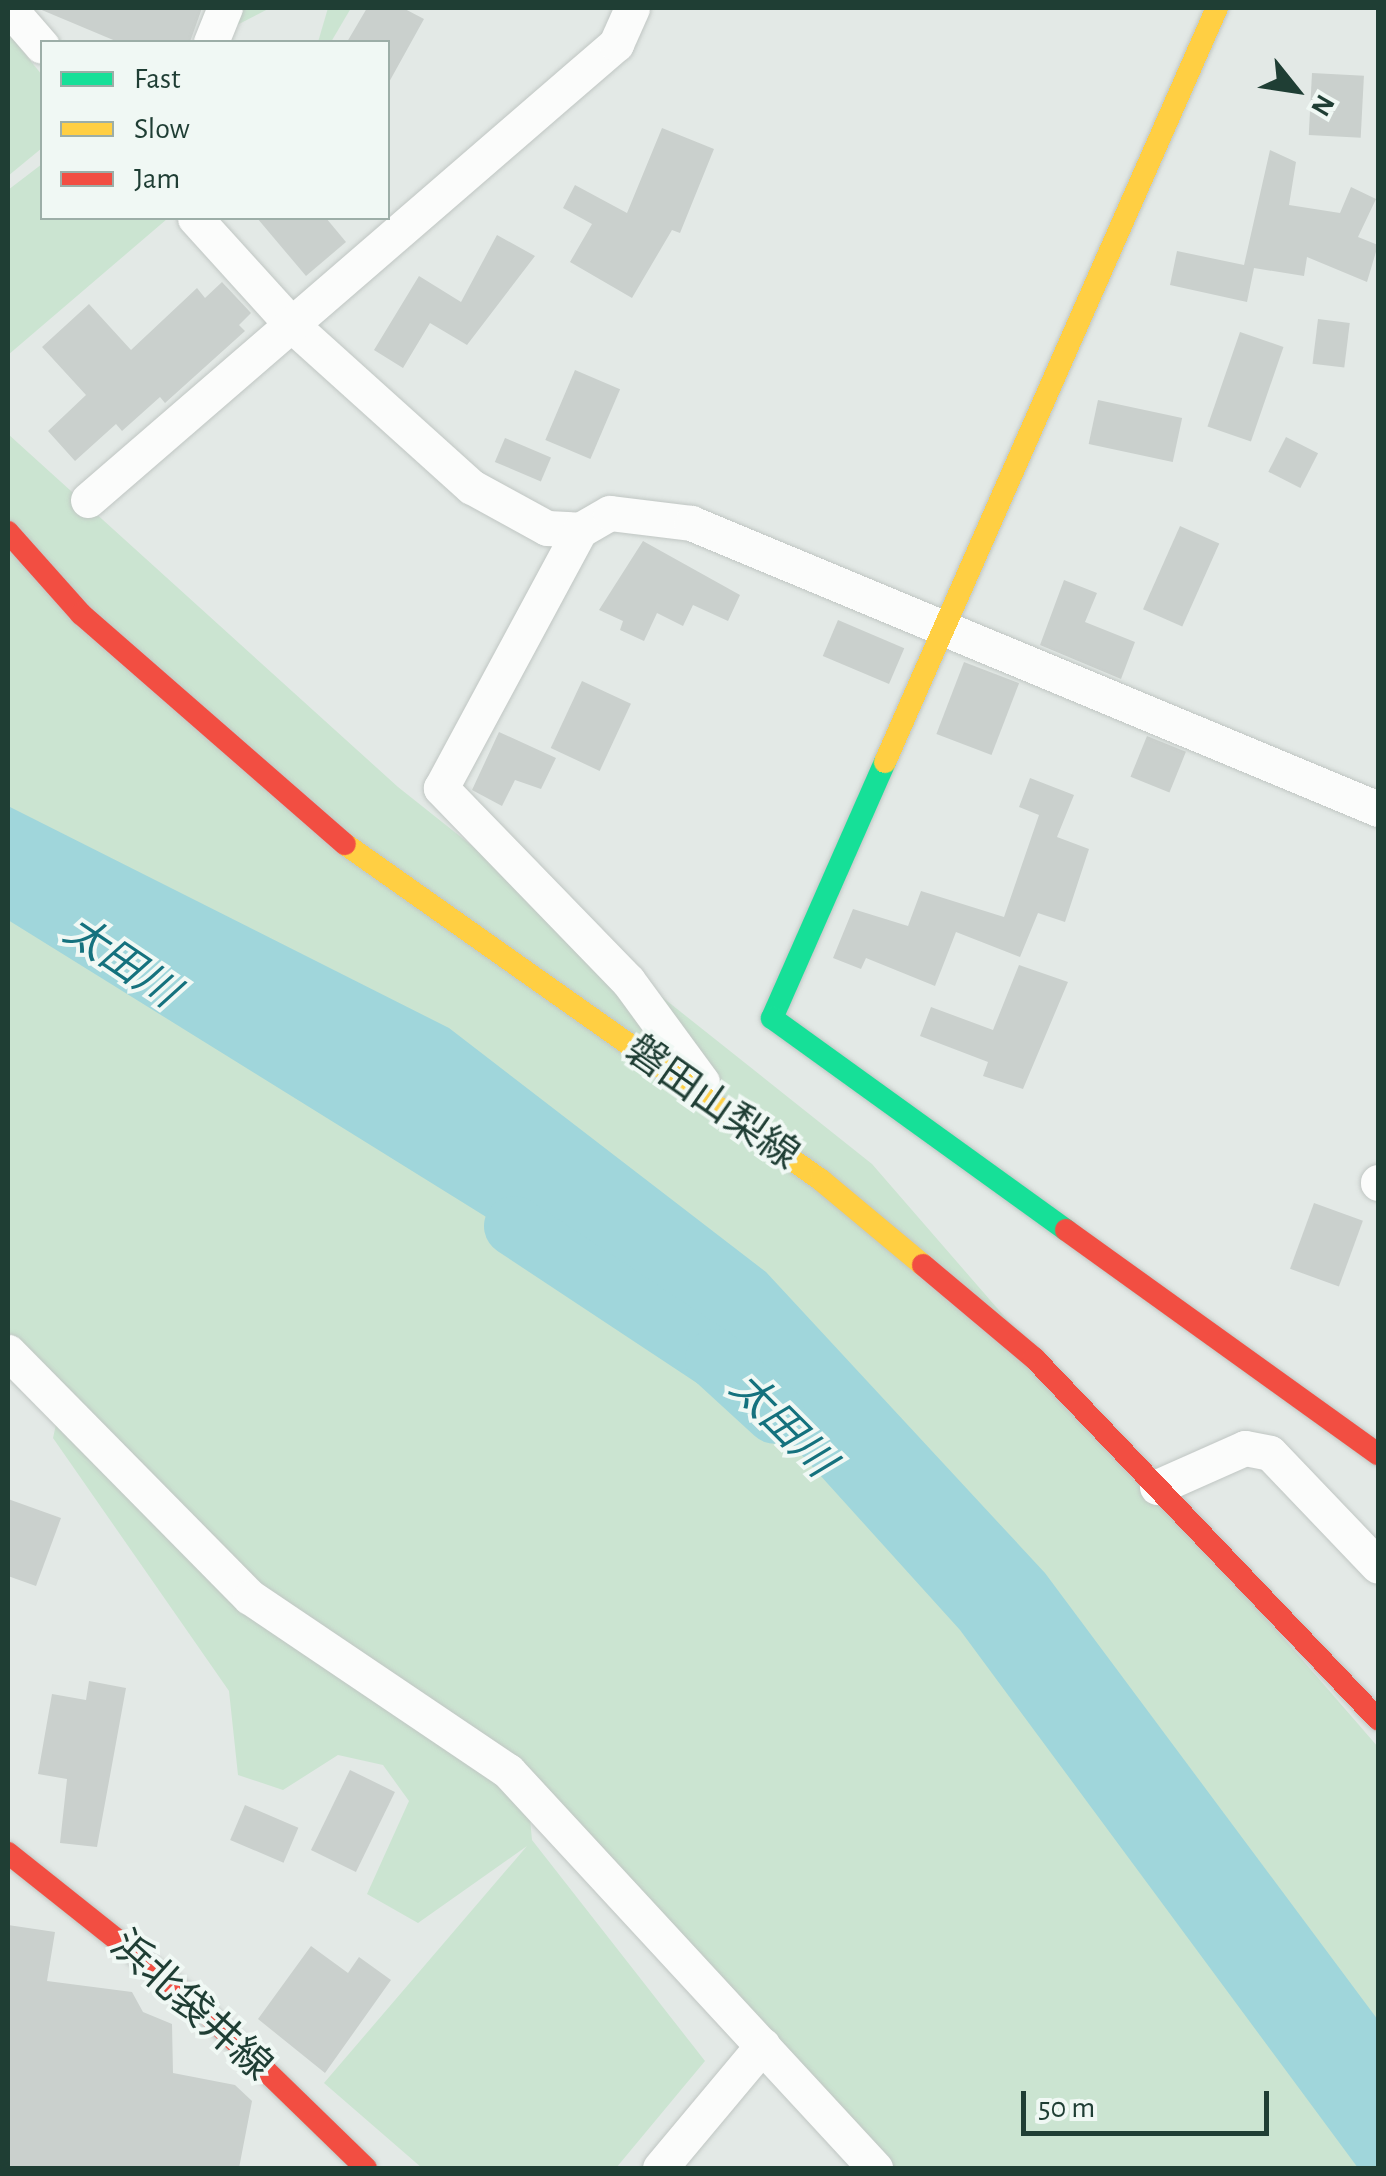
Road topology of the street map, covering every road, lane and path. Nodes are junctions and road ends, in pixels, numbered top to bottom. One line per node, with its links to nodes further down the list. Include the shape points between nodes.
1 (9, 8): 6 (street)
2 (225, 8): 5 (street)
3 (632, 8): 8 (street, via 616,44)
4 (1217, 8): 12 (main road)
5 (212, 40)
6 (40, 44)
7 (198, 220): 8 (street)
8 (294, 328): 9 (street); 10 (street, via 472,487 547,528)
9 (88, 500)
10 (580, 530): 12 (street, via 610,513 692,524); 14 (street, via 441,788 628,981)
11 (8, 532): 14 (main road, 磐田山梨線, via 81,614 356,853)
12 (946, 626): 13 (street); 16 (main road, via 772,1018)
13 (1378, 809)
14 (730, 1114): 17 (main road, 磐田山梨線, via 1034,1358)
15 (8, 1352): 21 (street, via 250,1596 508,1771)
16 (1378, 1454)
17 (1158, 1487): 18 (street, via 1245,1448 1270,1453); 19 (main road, 磐田山梨線)
18 (1378, 1566)
19 (1378, 1719)
20 (8, 1853): 22 (main road, 浜北袋井線, via 194,2000)
21 (763, 2045): 23 (street); 24 (street)
22 (366, 2168)
23 (660, 2168)
24 (874, 2168)

